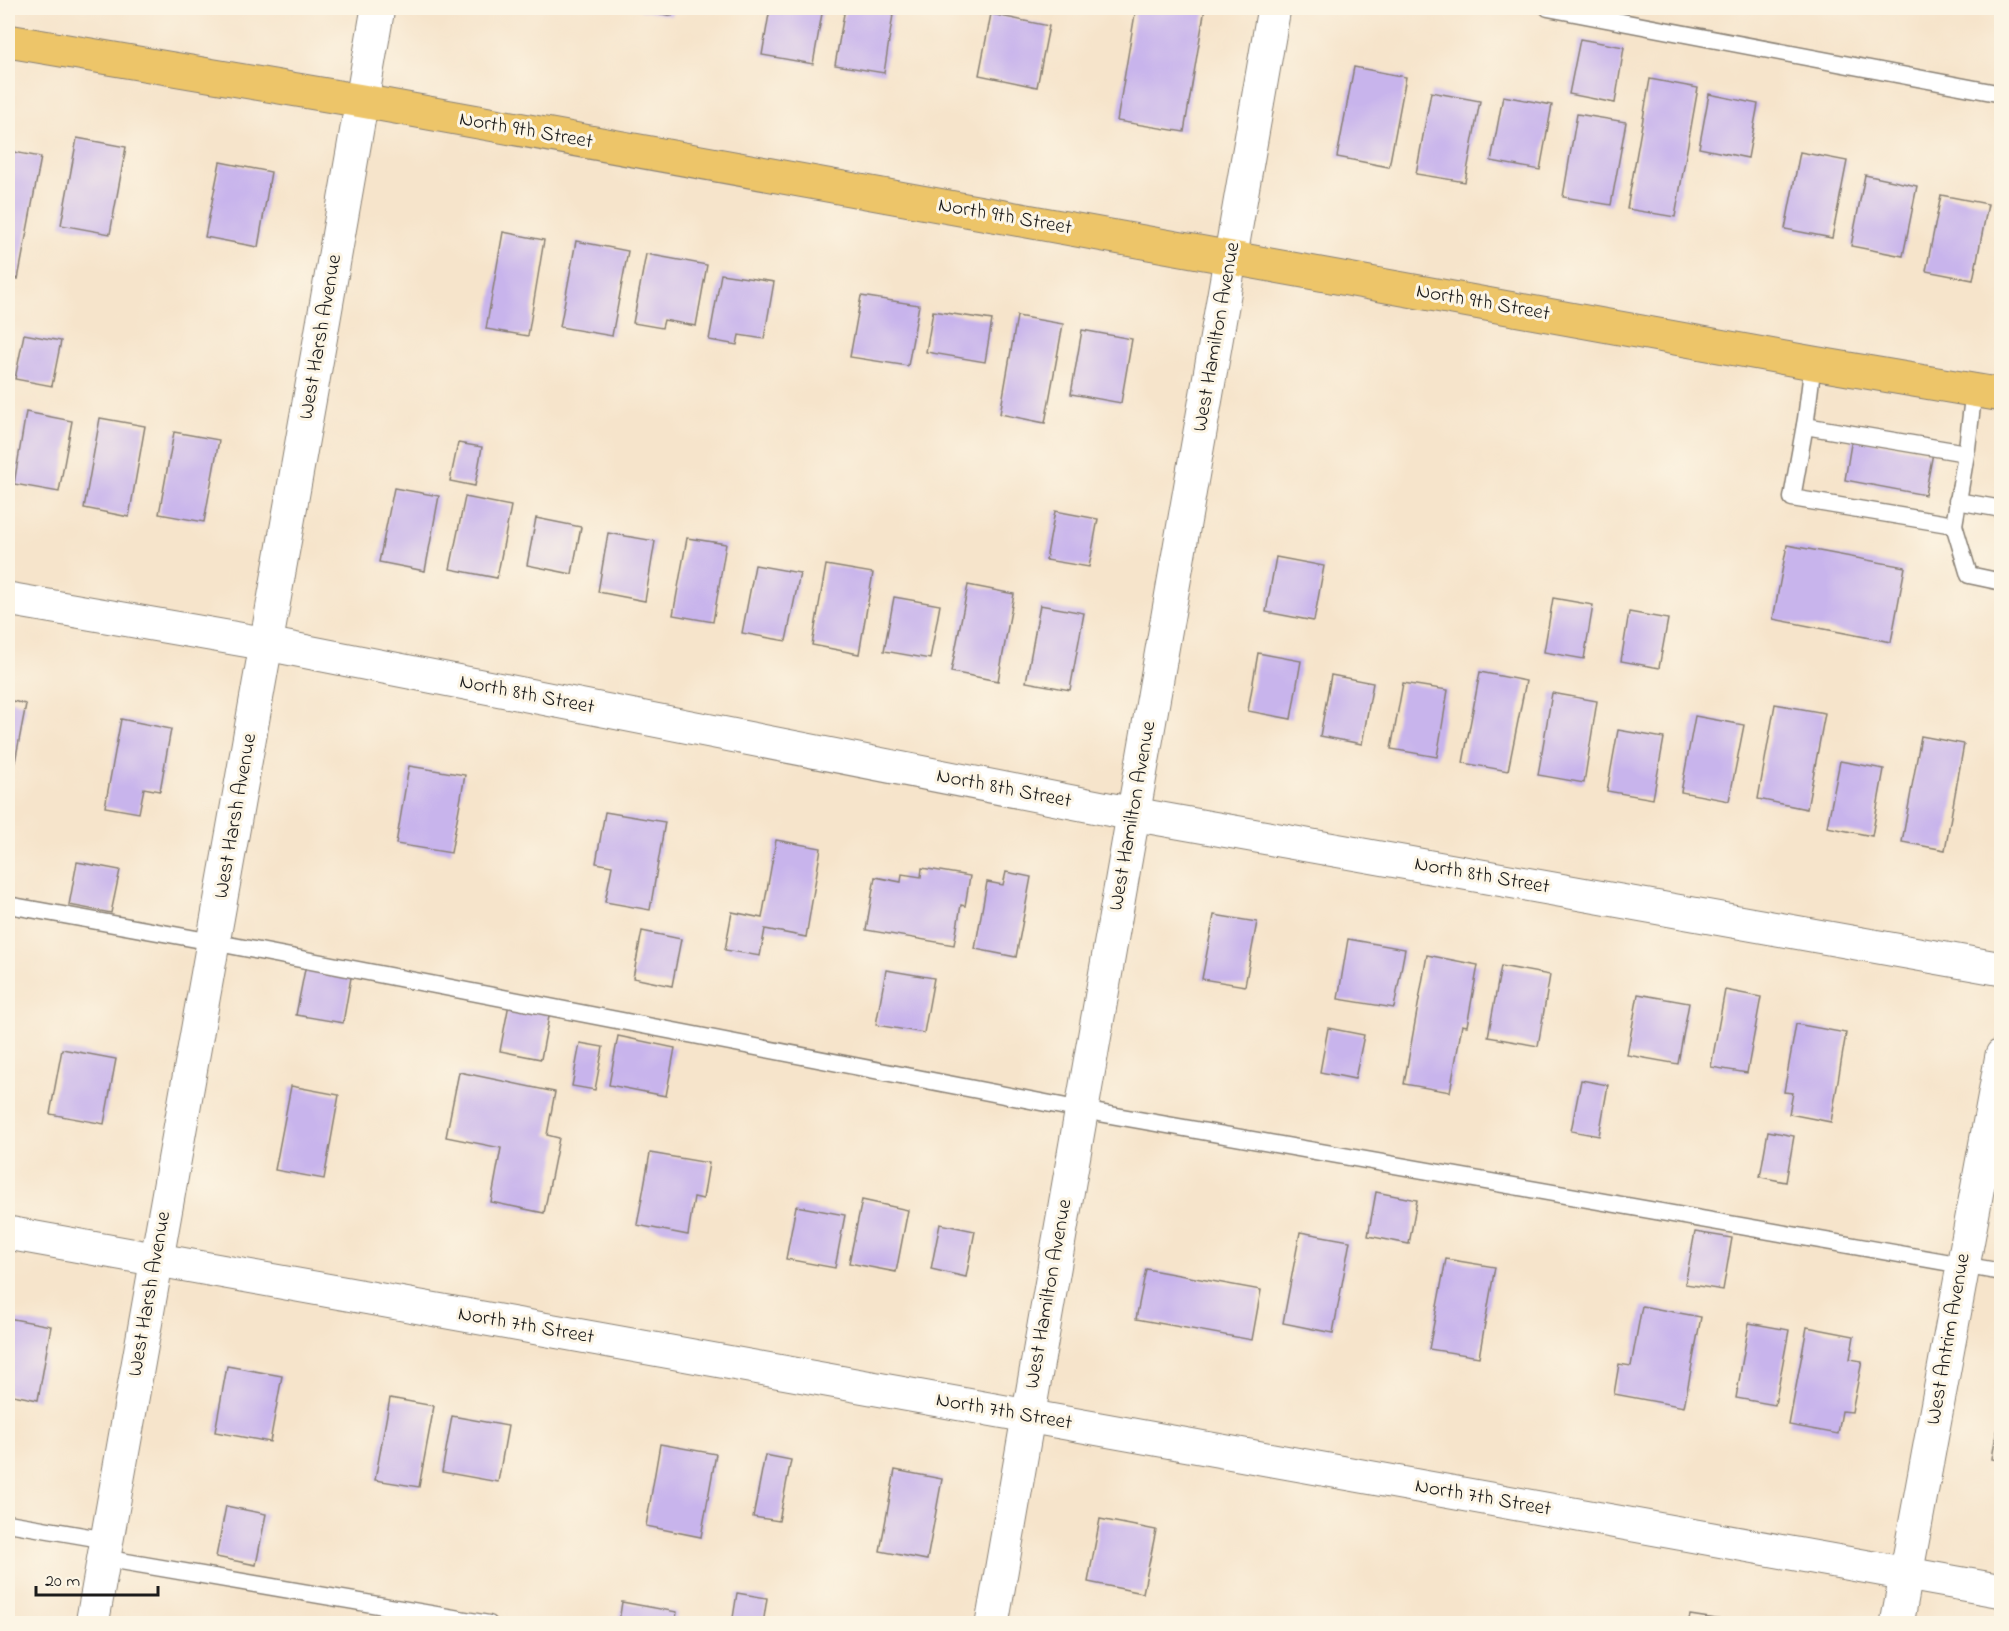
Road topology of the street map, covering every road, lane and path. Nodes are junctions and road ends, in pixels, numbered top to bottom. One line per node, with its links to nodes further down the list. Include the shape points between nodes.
1 (378, 8): 6 (street, West Harsh Avenue)
2 (1274, 8): 7 (street, West Hamilton Avenue)
3 (1548, 8): 5 (lane)
4 (8, 41): 6 (main road, North 9th Street)
5 (2001, 94)
6 (362, 101): 7 (main road, North 9th Street); 17 (street, West Harsh Avenue)
7 (1231, 258): 8 (main road, North 9th Street); 18 (street, West Hamilton Avenue)
8 (1813, 363): 9 (main road, North 9th Street); 10 (lane)
9 (1988, 392): 11 (lane)
10 (1805, 426): 11 (lane); 14 (lane, via 1792,498)
11 (1966, 453): 12 (lane)
12 (1957, 501): 13 (lane); 14 (lane)
13 (2001, 509)
14 (1954, 525): 15 (lane, via 1970,575)
15 (2001, 582)
16 (8, 598): 17 (street, North 8th Street)
17 (267, 644): 18 (street, North 8th Street); 20 (street, West Harsh Avenue)
18 (1133, 814): 21 (street, North 8th Street); 23 (street, West Hamilton Avenue)
19 (8, 905): 20 (lane)
20 (213, 942): 23 (lane); 25 (street, West Harsh Avenue)
21 (2001, 969)
22 (2001, 1055): 26 (street, West Antrim Avenue)
23 (1082, 1110): 26 (lane); 28 (street, West Hamilton Avenue)
24 (8, 1233): 25 (street, North 7th Street)
25 (155, 1260): 28 (street, North 7th Street); 30 (street, West Harsh Avenue)
26 (1963, 1266): 27 (lane); 31 (street, West Antrim Avenue)
27 (2001, 1272)
28 (1028, 1416): 31 (street, North 7th Street); 35 (street, West Hamilton Avenue)
29 (8, 1523): 30 (lane)
30 (105, 1549): 33 (street, West Harsh Avenue); 34 (lane)
31 (1906, 1574): 32 (street, North 7th Street); 36 (street, West Antrim Avenue)
32 (2001, 1591)
33 (92, 1623)
34 (489, 1623)
35 (992, 1623)
36 (1897, 1623)

